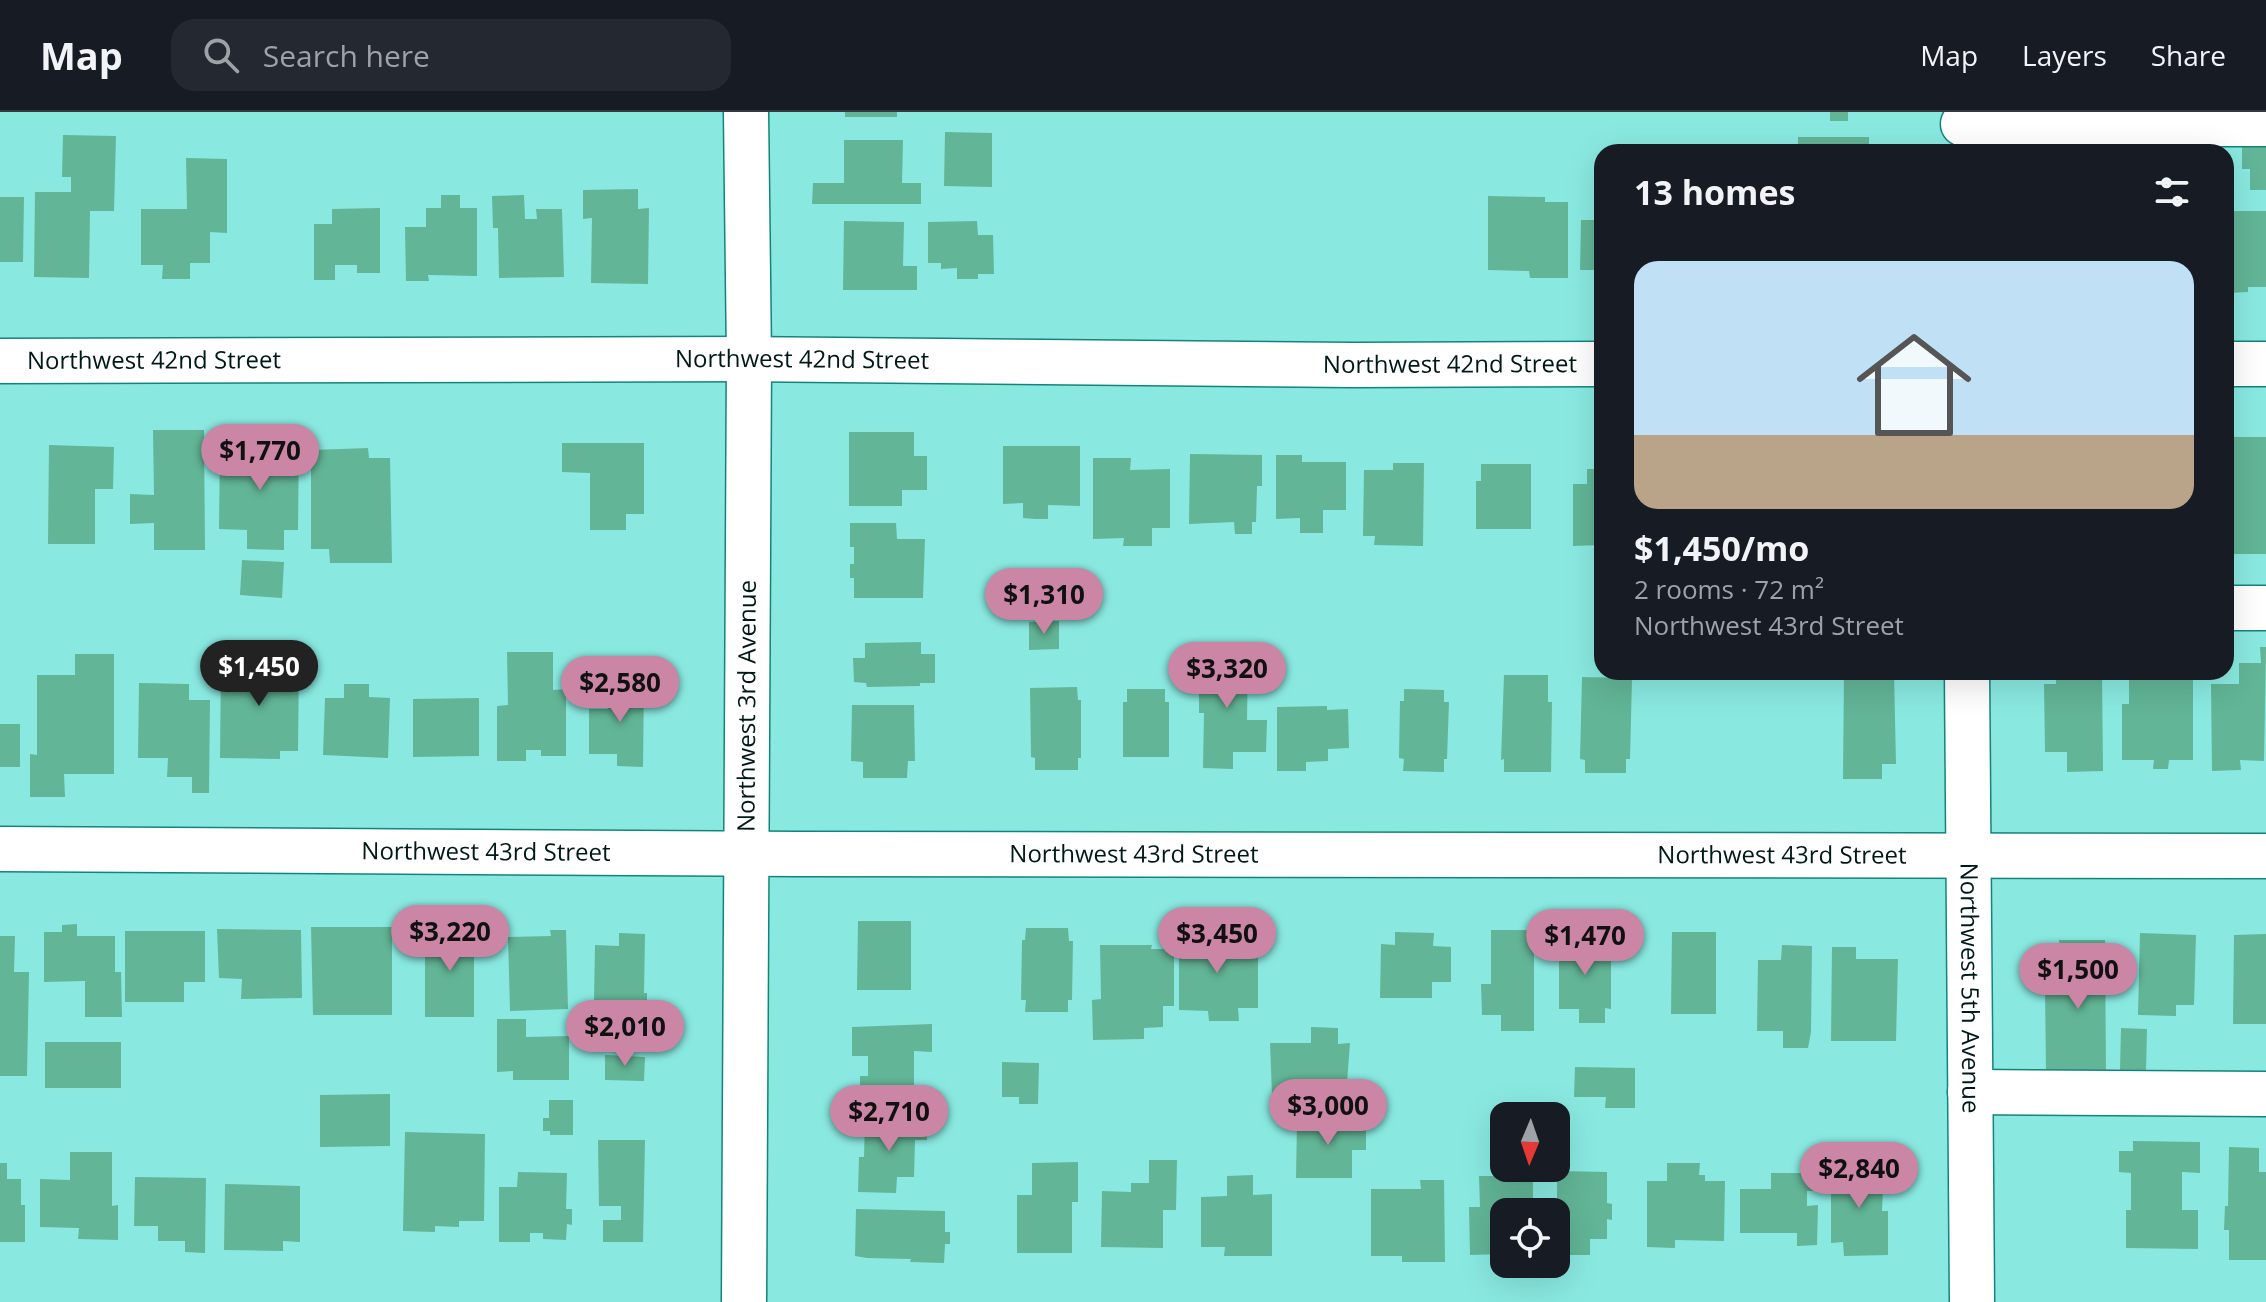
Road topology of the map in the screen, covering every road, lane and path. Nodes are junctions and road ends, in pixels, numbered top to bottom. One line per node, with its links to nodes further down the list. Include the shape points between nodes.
1 (746, 112): 4 (street, Northwest 3rd Avenue)
2 (2266, 124): 3 (street)
3 (1963, 129)
4 (749, 359): 5 (street, Northwest 42nd Street); 6 (street, Northwest 42nd Street); 13 (street, Northwest 3rd Avenue)
5 (0, 361)
6 (1594, 364)
7 (2234, 364): 8 (street)
8 (2266, 364)
9 (2234, 608): 10 (street)
10 (2266, 608)
11 (1967, 680): 14 (street, Northwest 5th Avenue)
12 (0, 849): 13 (street, Northwest 43rd Street)
13 (747, 853): 14 (street, Northwest 43rd Street); 18 (street, Northwest 3rd Avenue)
14 (1967, 855): 15 (street, Northwest 43rd Street); 16 (street, Northwest 5th Avenue)
15 (2266, 856)
16 (1970, 1092): 17 (street); 19 (street, Northwest 5th Avenue)
17 (2266, 1094)
18 (744, 1302)
19 (1972, 1302)

